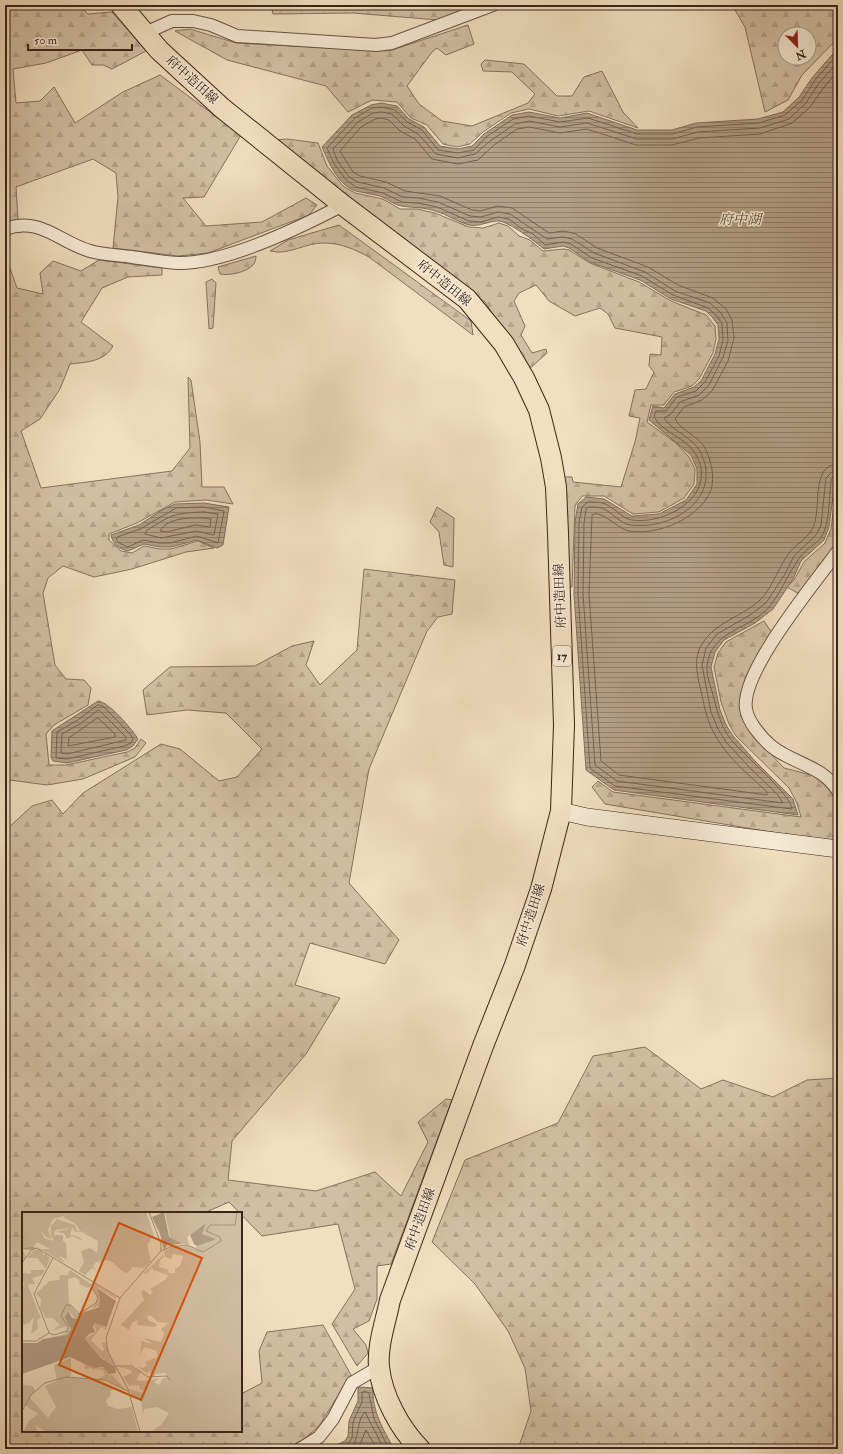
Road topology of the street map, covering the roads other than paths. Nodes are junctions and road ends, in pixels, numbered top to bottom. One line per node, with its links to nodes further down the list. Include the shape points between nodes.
1 (122, 5): 3 (main road, 府中造田線 / 17)
2 (492, 5): 3 (street, via 392,43 376,45 237,36 211,25 193,21 172,21)
3 (145, 33): 4 (main road, 府中造田線 / 17, via 159,50 222,108)
4 (342, 205): 5 (street, via 313,221 241,250 209,260 180,263 90,251 47,230 27,224); 8 (main road, 府中造田線 / 17, via 467,299 504,344 539,410 556,487 564,725)
5 (5, 229)
6 (838, 551): 7 (street, via 767,648 752,677 746,695 746,709 749,719 771,746 791,759 817,770 831,780)
7 (838, 791)
8 (561, 811): 9 (street); 10 (main road, 府中造田線 / 17, via 541,889 515,965 482,1046 390,1300 381,1341)
9 (838, 849)
10 (379, 1367): 11 (street, via 352,1383 333,1419 320,1437); 12 (main road, 府中造田線 / 17, via 386,1394 400,1427)
11 (300, 1449)
12 (420, 1449)

